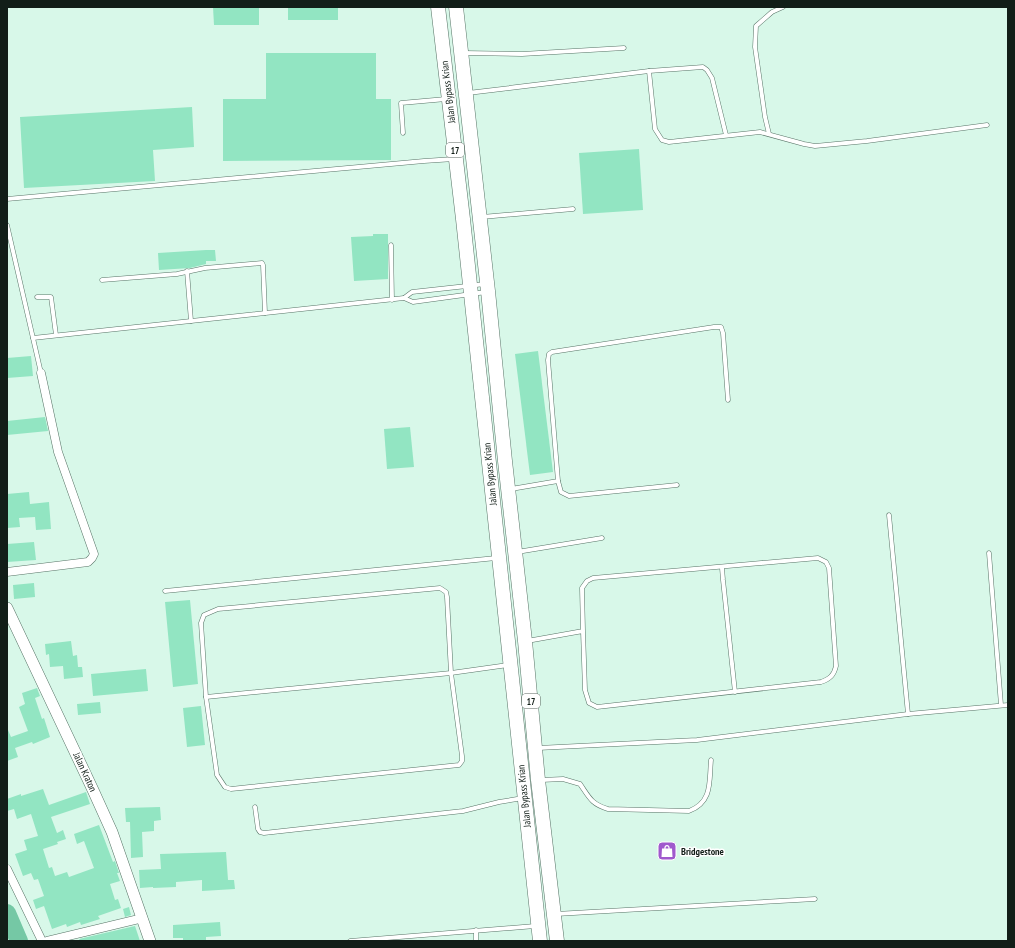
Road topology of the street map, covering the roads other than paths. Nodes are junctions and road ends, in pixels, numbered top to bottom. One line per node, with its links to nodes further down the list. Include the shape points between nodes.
1 (438, 7): 8 (highway, Jalan Bypass Krian / 17)
2 (456, 7): 5 (highway, Jalan Bypass Krian / 17)
3 (783, 7): 11 (lane, via 772,12 756,26 755,48)
4 (624, 48): 5 (lane, via 522,54)
5 (461, 53): 7 (highway, Jalan Bypass Krian / 17)
6 (649, 71): 7 (lane); 12 (lane, via 702,68 707,70 712,78); 12 (lane, via 654,129 662,140 669,142)
7 (465, 93): 16 (highway, Jalan Bypass Krian / 17)
8 (449, 99): 10 (lane, via 402,103); 13 (highway, Jalan Bypass Krian / 17)
9 (987, 125): 11 (lane, via 815,146)
10 (404, 134)
11 (769, 134): 12 (lane, via 760,132)
12 (726, 135)
13 (456, 159): 14 (lane); 22 (highway, Jalan Bypass Krian / 17)
14 (7, 199)
15 (573, 209): 16 (lane)
16 (480, 218): 21 (highway, Jalan Bypass Krian / 17)
17 (7, 225): 29 (lane)
18 (391, 245): 25 (lane)
19 (187, 271): 20 (lane); 26 (lane, via 262,263); 27 (lane)
20 (102, 280)
21 (488, 288): 22 (lane); 22 (lane); 34 (highway, Jalan Bypass Krian / 17)
22 (470, 290): 24 (lane, via 412,292); 24 (lane, via 413,302); 39 (highway, Jalan Bypass Krian / 17)
23 (36, 297): 28 (lane, via 51,296)
24 (404, 298): 25 (lane)
25 (392, 300): 26 (lane)
26 (265, 313): 27 (lane)
27 (191, 321): 28 (lane)
28 (56, 335): 29 (lane)
29 (33, 338): 30 (lane)
30 (41, 374): 41 (street, via 58,452 94,551 88,562)
31 (728, 400): 32 (lane, via 724,333 721,327 552,352 548,360)
32 (558, 481): 33 (lane, via 561,492 569,496); 34 (lane)
33 (677, 485)
34 (508, 490): 37 (highway, Jalan Bypass Krian / 17)
35 (888, 515): 52 (lane)
36 (602, 538): 37 (lane)
37 (515, 552): 45 (highway, Jalan Bypass Krian / 17)
38 (989, 553): 51 (lane)
39 (499, 558): 42 (lane); 46 (highway, Jalan Bypass Krian / 17)
40 (722, 568): 44 (lane, via 593,578 582,588); 48 (lane); 48 (lane, via 812,558 823,560 829,568 835,672 828,680 821,682)
41 (7, 572)
42 (165, 591)
43 (7, 608): 61 (street, Jalan Kraton, via 112,832)
44 (583, 631): 45 (lane); 48 (lane, via 585,690 589,703 597,707)
45 (525, 641): 53 (highway, Jalan Bypass Krian / 17)
46 (512, 664): 47 (lane); 56 (highway, Jalan Bypass Krian / 17)
47 (451, 673): 49 (lane); 49 (lane, via 446,592 440,588 419,589 208,612 202,617 201,623); 49 (lane, via 462,756 459,765 231,789 225,787 217,775)
48 (735, 692)
49 (206, 697)
50 (1008, 705): 51 (lane)
51 (1001, 706): 52 (lane)
52 (908, 714): 53 (lane, via 697,740)
53 (536, 748): 55 (highway, Jalan Bypass Krian / 17)
54 (711, 760): 55 (lane, via 708,794 702,804 689,811 608,809 591,800 580,784 563,779)
55 (538, 780): 60 (highway, Jalan Bypass Krian / 17)
56 (524, 798): 57 (lane, via 463,811 264,833 258,829); 62 (highway, Jalan Bypass Krian / 17)
57 (255, 807)
58 (7, 869): 64 (street)
59 (815, 899): 60 (lane)
60 (554, 914): 71 (highway, Jalan Bypass Krian / 17)
61 (143, 918): 65 (street); 66 (street, Jalan Kraton)
62 (539, 926): 63 (lane); 70 (highway, Jalan Bypass Krian / 17)
63 (476, 930): 68 (lane); 69 (lane)
64 (42, 941)
65 (48, 941)
66 (150, 941)
67 (350, 941): 68 (lane)
68 (354, 941)
69 (476, 941)
70 (540, 941)
71 (557, 941)

